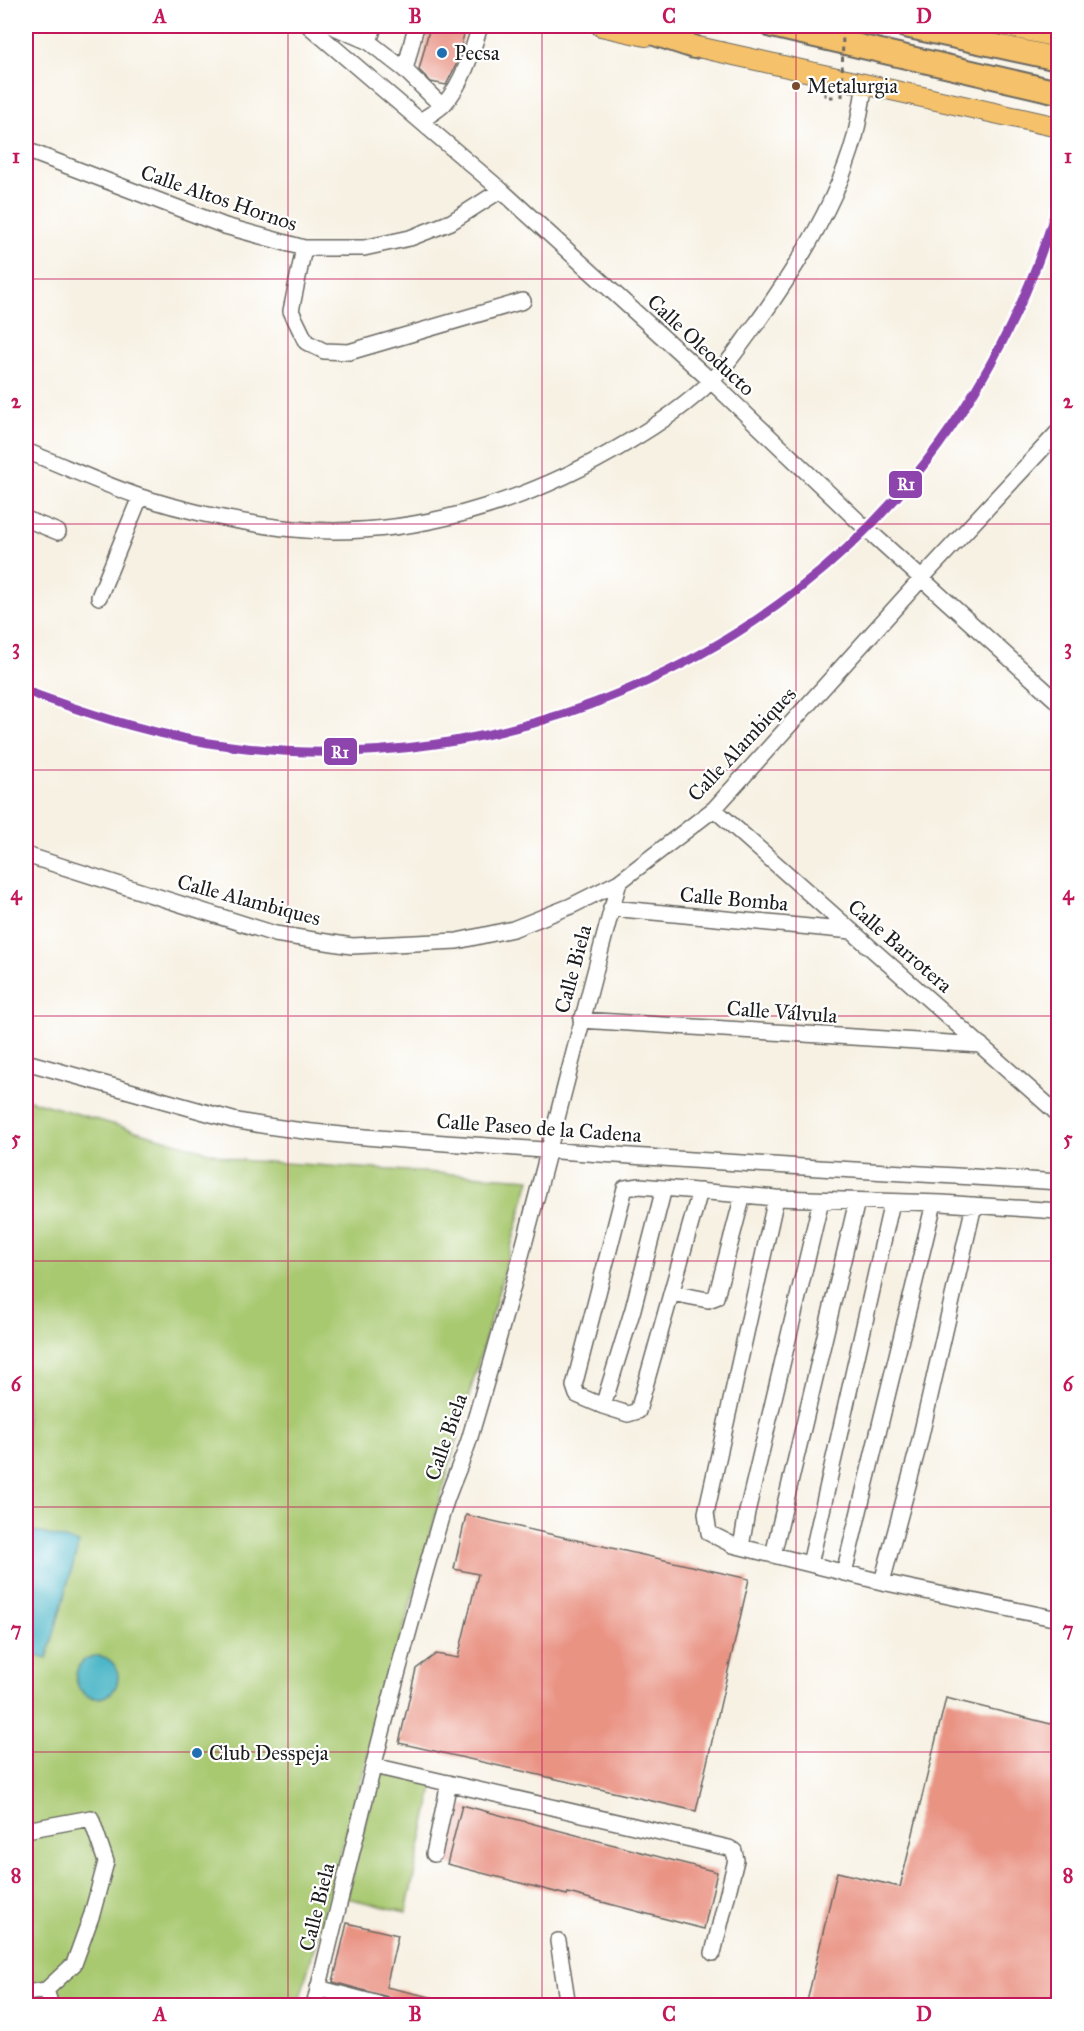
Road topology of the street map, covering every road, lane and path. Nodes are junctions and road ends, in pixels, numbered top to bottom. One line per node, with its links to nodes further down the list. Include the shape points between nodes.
1 (309, 26): 21 (street, Calle Oleoducto)
2 (332, 26): 13 (street)
3 (374, 26): 13 (street)
4 (416, 26): 16 (street)
5 (480, 26): 20 (street, via 456,89)
6 (601, 26): 14 (main road)
7 (630, 26): 14 (highway)
8 (772, 26): 18 (highway)
9 (843, 26): 19 (path, bridge, via 842,97)
10 (905, 26): 15 (highway)
11 (1011, 26): 12 (highway)
12 (1059, 36)
13 (369, 42): 16 (street)
14 (694, 47): 17 (main road)
15 (1059, 59)
16 (405, 70): 20 (street)
17 (865, 84): 22 (main road); 27 (street, via 854,139 816,229 789,278)
18 (1057, 91)
19 (825, 97)
20 (442, 106): 21 (street)
21 (420, 121): 24 (street, Calle Oleoducto)
22 (1053, 126)
23 (26, 150): 25 (street, Calle Altos Hornos, via 225,226)
24 (501, 190): 25 (street, Calle Altos Hornos, via 451,222 410,238 364,248); 27 (street, Calle Oleoducto)
25 (304, 248): 26 (street, via 291,312 306,342 324,351 349,352)
26 (523, 302)
27 (711, 381): 30 (street, via 666,420 550,484 487,507 419,524 349,530 284,528); 33 (street, Calle Oleoducto)
28 (1059, 432): 33 (street, Calle Alambiques)
29 (26, 451): 30 (street)
30 (140, 497): 34 (street)
31 (26, 519): 32 (street)
32 (58, 532)
33 (922, 578): 35 (street, Calle Oleoducto); 36 (street, Calle Alambiques)
34 (99, 597)
35 (1059, 702)
36 (714, 809): 38 (street, Calle Alambiques); 40 (street, Calle Barrotera)
37 (26, 855): 38 (street, Calle Alambiques, via 275,934 352,946 457,941 513,929)
38 (618, 882): 39 (street, Calle Biela)
39 (611, 908): 40 (street, Calle Bomba); 41 (street, Calle Biela)
40 (852, 931): 42 (street, Calle Barrotera)
41 (581, 1020): 42 (street, Calle Válvula); 45 (street, Calle Biela)
42 (981, 1045): 44 (street, Calle Barrotera)
43 (26, 1062): 45 (street, Calle Paseo de la Cadena, via 262,1125)
44 (1059, 1114)
45 (549, 1150): 46 (street, Calle Paseo de la Cadena); 65 (street, Calle Biela, via 472,1433 445,1504)
46 (1059, 1182)
47 (664, 1188): 48 (street); 58 (street); 58 (street, via 625,1188 574,1386 577,1395)
48 (700, 1191): 49 (street); 57 (street)
49 (743, 1195): 50 (street); 57 (street, via 716,1297 708,1300)
50 (776, 1198): 51 (street); 59 (street, via 706,1513 709,1533)
51 (820, 1200): 52 (street); 59 (street)
52 (857, 1201): 53 (street); 60 (street)
53 (892, 1202): 54 (street); 61 (street)
54 (934, 1203): 55 (street); 62 (street)
55 (974, 1205): 56 (street); 63 (street, via 919,1444)
56 (1059, 1211)
57 (671, 1293): 58 (street, via 638,1411 628,1414)
58 (603, 1406)
59 (741, 1547): 60 (street)
60 (773, 1555): 61 (street)
61 (810, 1564): 62 (street)
62 (844, 1573): 63 (street)
63 (882, 1582): 64 (street)
64 (1059, 1619)
65 (374, 1766): 66 (street); 71 (street, Calle Biela)
66 (449, 1783): 68 (street); 70 (street, via 734,1851 736,1860)
67 (26, 1830): 72 (street, via 91,1818 106,1862 74,1964)
68 (434, 1854)
69 (558, 1941): 77 (street)
70 (713, 1953)
71 (318, 1988): 75 (street, Calle Biela); 76 (street)
72 (46, 1990): 73 (street); 74 (street)
73 (26, 1993)
74 (51, 2006)
75 (314, 2006)
76 (386, 2006)
77 (568, 2006)

